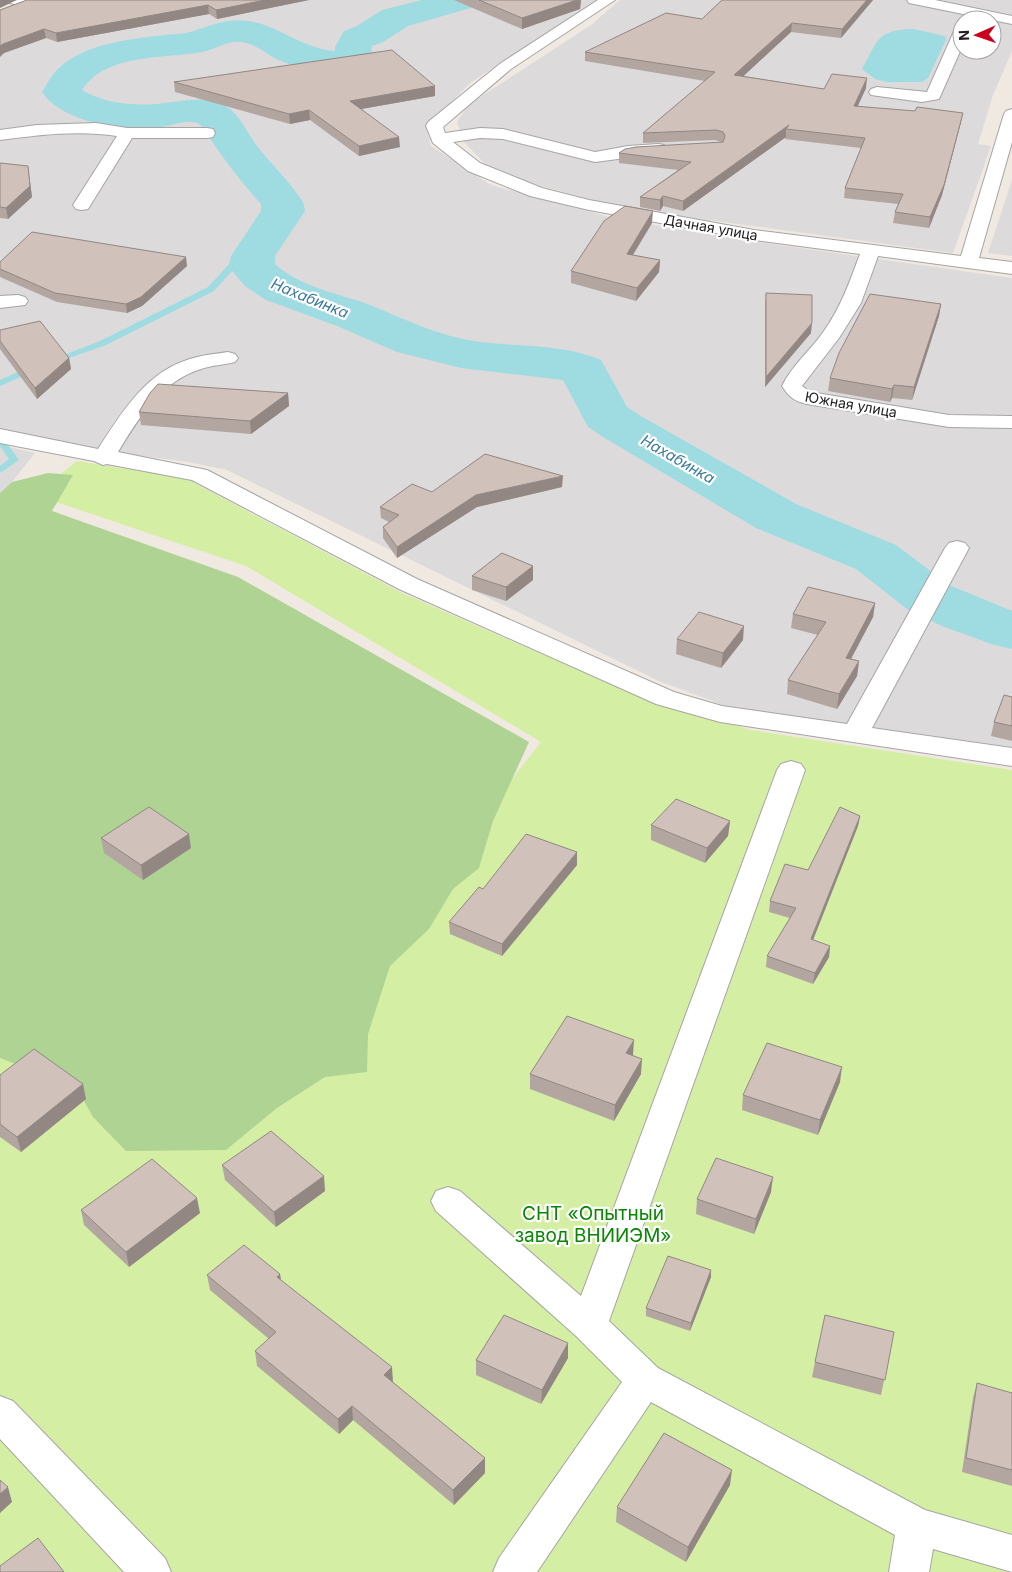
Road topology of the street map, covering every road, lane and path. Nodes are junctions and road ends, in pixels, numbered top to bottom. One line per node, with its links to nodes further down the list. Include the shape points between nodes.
1 (608, 0): 9 (street, via 506,66)
2 (914, 0): 3 (street)
3 (955, 10)
4 (952, 52): 5 (street, via 933,96)
5 (877, 92)
6 (1012, 114): 14 (street)
7 (127, 133): 8 (street); 10 (street, via 96,128); 12 (street)
8 (206, 133)
9 (436, 133): 11 (street, via 503,134 594,156); 13 (street, Дачная улица, via 474,167 536,192 588,205 744,233)
10 (0, 135)
11 (670, 149)
12 (82, 205)
13 (871, 250): 14 (street, Дачная улица); 17 (street, Южная улица, via 851,303 832,334 795,380 792,386 795,391 807,398 949,421)
14 (968, 262): 15 (street, Дачная улица)
15 (1012, 268)
16 (228, 358): 19 (street, via 195,364 160,383 136,406)
17 (1012, 422)
18 (0, 436): 19 (street)
19 (103, 458): 21 (street, via 199,475 408,584 665,698 720,714)
20 (957, 548): 21 (street)
21 (856, 733): 22 (street)
22 (1012, 757)
23 (791, 770): 25 (street)
24 (448, 1201): 25 (street)
25 (589, 1325): 26 (street)
26 (645, 1380): 28 (street); 31 (street)
27 (0, 1413): 30 (street)
28 (917, 1526): 29 (street); 32 (street)
29 (1012, 1554)
30 (151, 1572)
31 (513, 1572)
32 (909, 1572)

